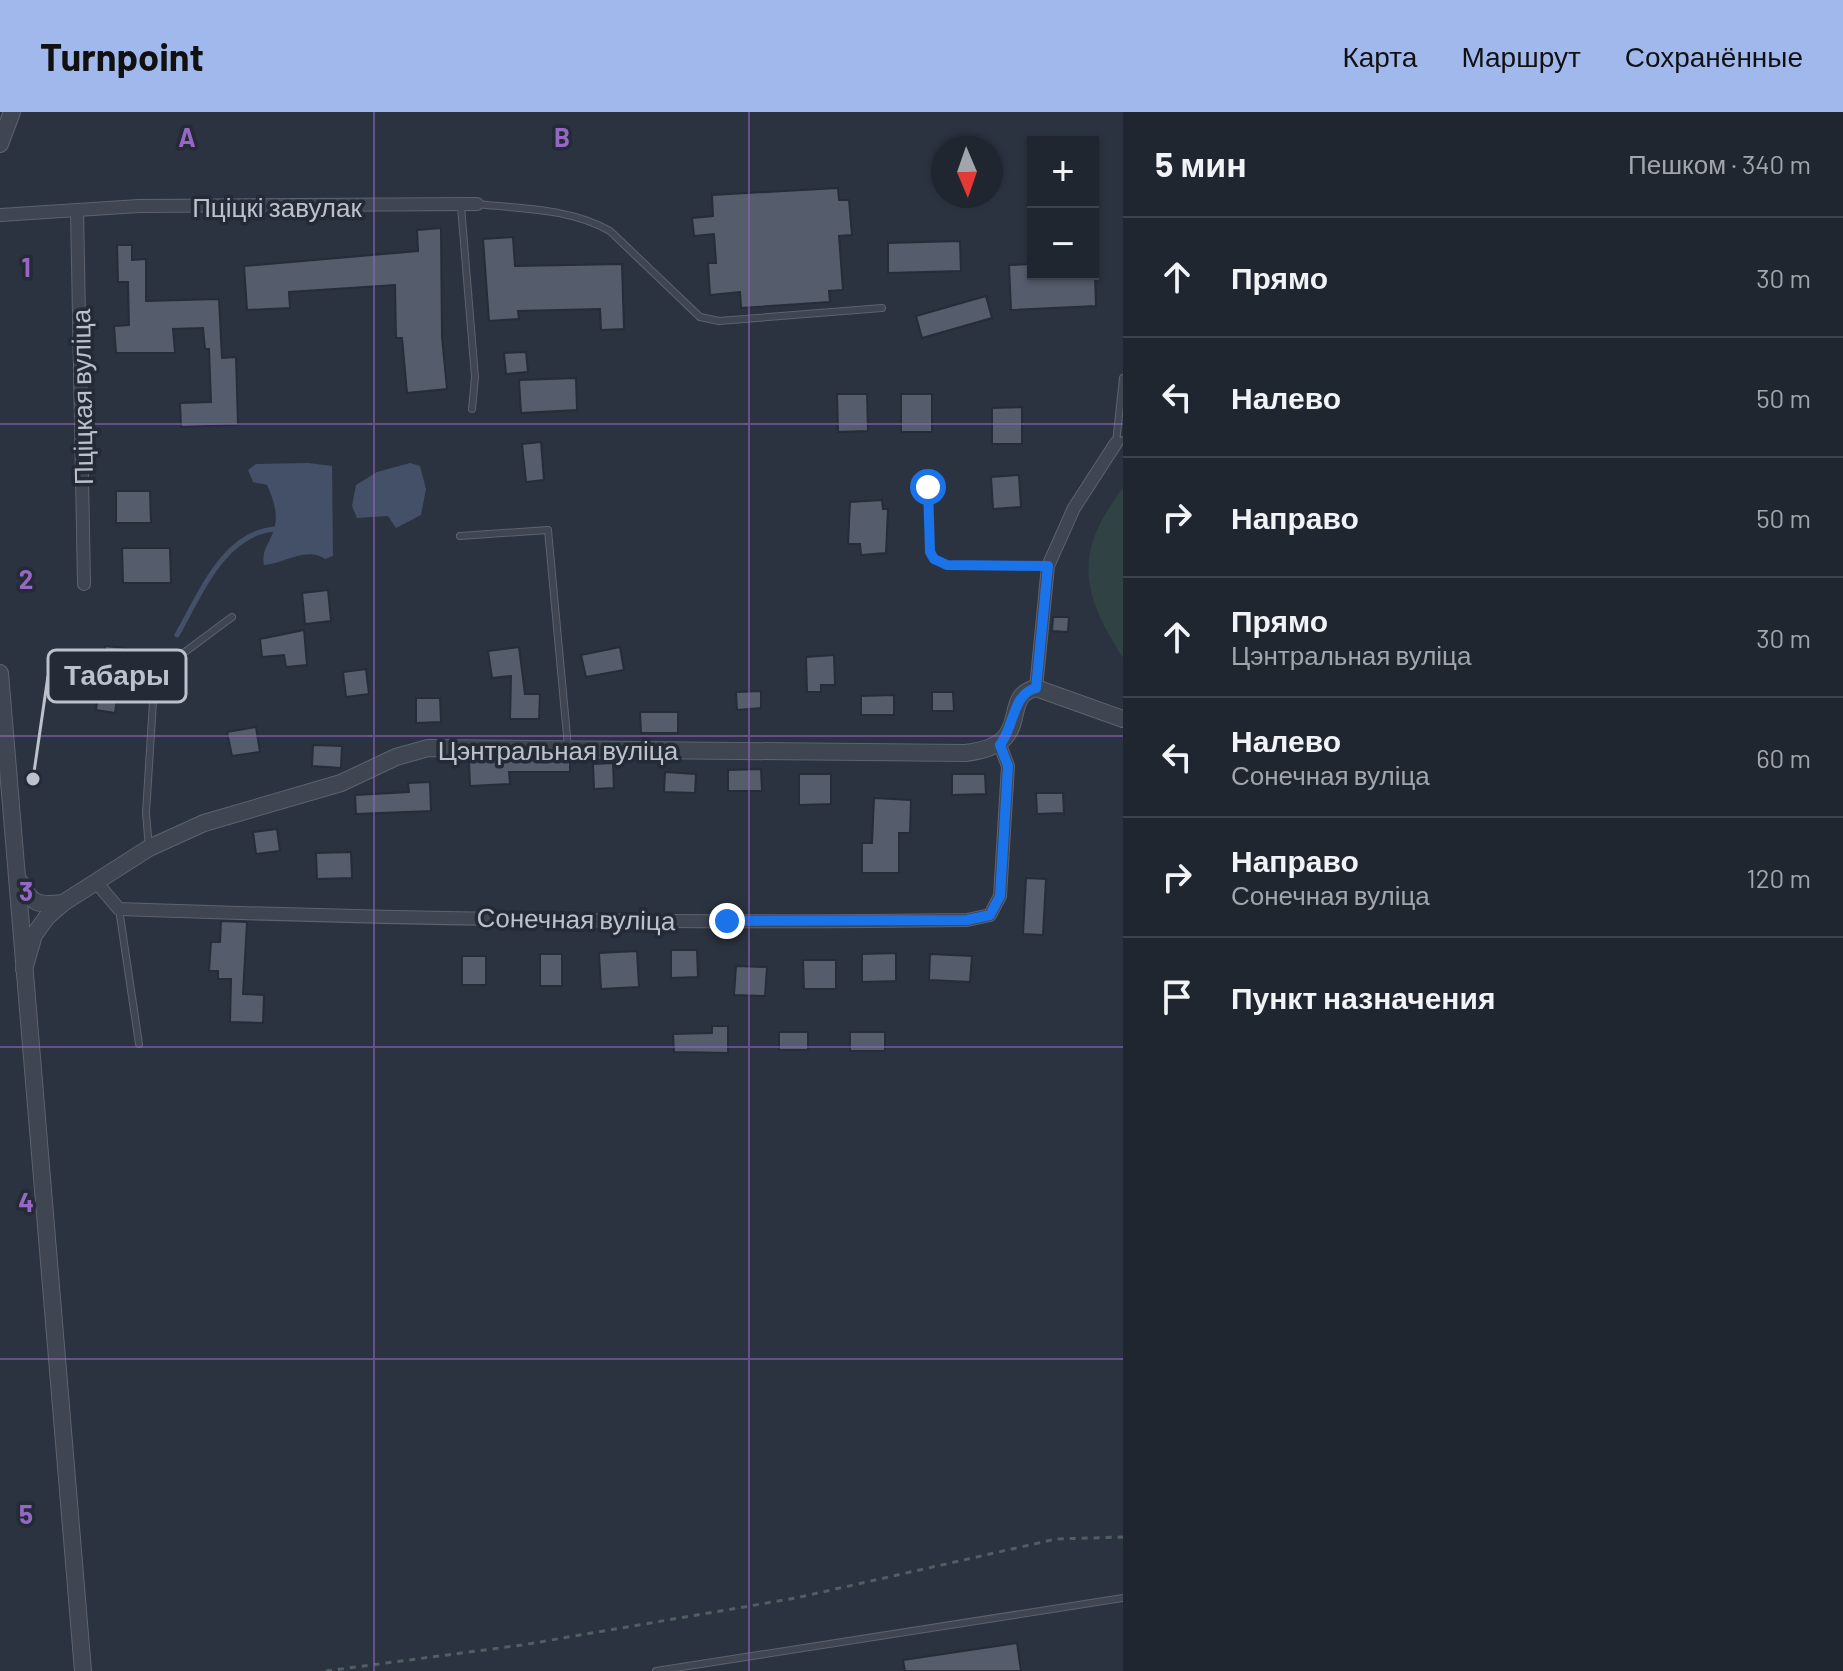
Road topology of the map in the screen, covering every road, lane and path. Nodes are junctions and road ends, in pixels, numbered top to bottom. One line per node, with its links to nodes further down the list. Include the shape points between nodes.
1 (12, 112): 2 (street)
2 (0, 144)
3 (477, 204): 4 (street, Пціцкі завулак); 7 (lane, via 592,220 700,317 719,321)
4 (461, 206): 5 (street, Пціцкі завулак); 9 (lane, via 475,377)
5 (77, 210): 6 (street, Пціцкі завулак); 14 (street, Пціцкая вуліца)
6 (0, 215)
7 (882, 308)
8 (1123, 378): 10 (lane)
9 (472, 409)
10 (1119, 442): 13 (street, via 1074,508)
11 (928, 487): 13 (lane, via 934,559 947,565)
12 (460, 536): 20 (lane, via 548,530)
13 (1048, 566): 17 (street)
14 (84, 584)
15 (232, 617): 21 (lane, via 166,666 154,686 146,813)
16 (0, 673): 22 (street)
17 (1036, 688): 18 (street); 19 (street, via 1020,698 1009,735)
18 (1123, 719)
19 (1000, 745): 20 (street, Цэнтральная вуліца, via 965,753); 25 (street, Сонечная вуліца, via 1008,766 1000,896 990,915 967,920 332,916)
20 (568, 747): 21 (street, Цэнтральная вуліца, via 428,748 341,783 204,823)
21 (149, 848): 23 (street, Цэнтральная вуліца)
22 (16, 874): 24 (street, via 36,904); 26 (street)
23 (96, 882): 24 (street, Цэнтральная вуліца); 25 (street)
24 (63, 903): 26 (street, Цэнтральная вуліца, via 34,935)
25 (119, 909): 27 (lane)
26 (24, 969): 30 (street)
27 (139, 1044)
28 (1123, 1537): 31 (path, via 1056,1539 796,1598 522,1645)
29 (1123, 1598): 32 (lane)
30 (83, 1671)
31 (326, 1671)
32 (656, 1671)

